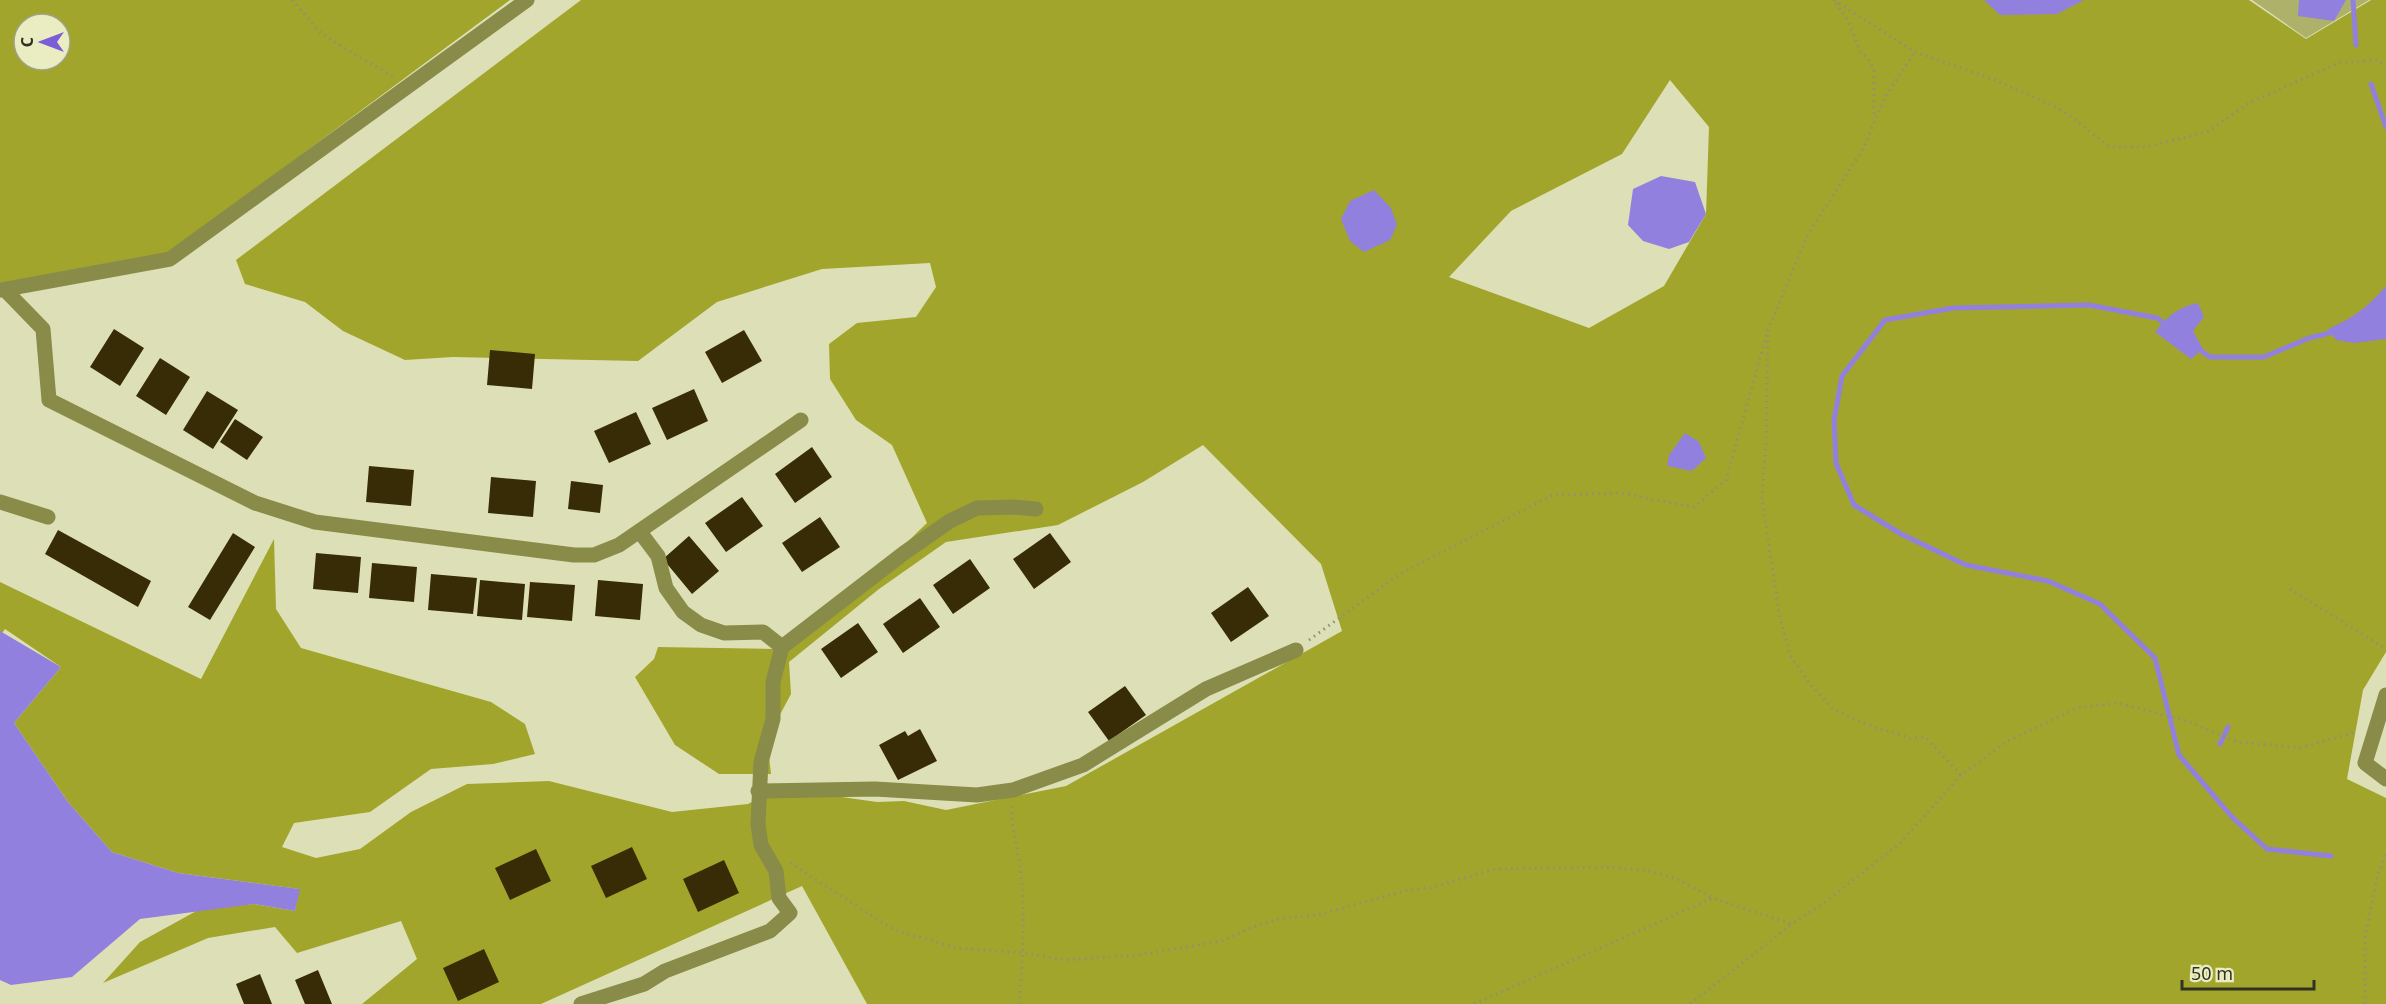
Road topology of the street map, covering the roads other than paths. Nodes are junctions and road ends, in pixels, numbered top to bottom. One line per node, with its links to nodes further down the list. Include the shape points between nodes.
1 (527, 0): 2 (street, via 170,259)
2 (3, 290): 7 (street, via 43,328 49,400 255,503 315,522 574,555 594,555)
3 (801, 420): 7 (street)
4 (0, 502): 6 (street)
5 (1036, 509): 8 (street, via 978,508 950,521)
6 (48, 516)
7 (640, 532): 8 (street, via 658,556 666,588 683,612 700,625 724,633 764,632)
8 (782, 647): 12 (street, via 773,681 774,719 760,762)
9 (1296, 650): 12 (street, via 1206,689 1083,765 1013,790 977,795 875,789)
10 (2386, 695): 11 (street, via 2365,764)
11 (2386, 779)
12 (758, 790): 13 (street, via 760,845 776,871 779,898 790,913 770,932 665,970 644,984)
13 (586, 1003)

